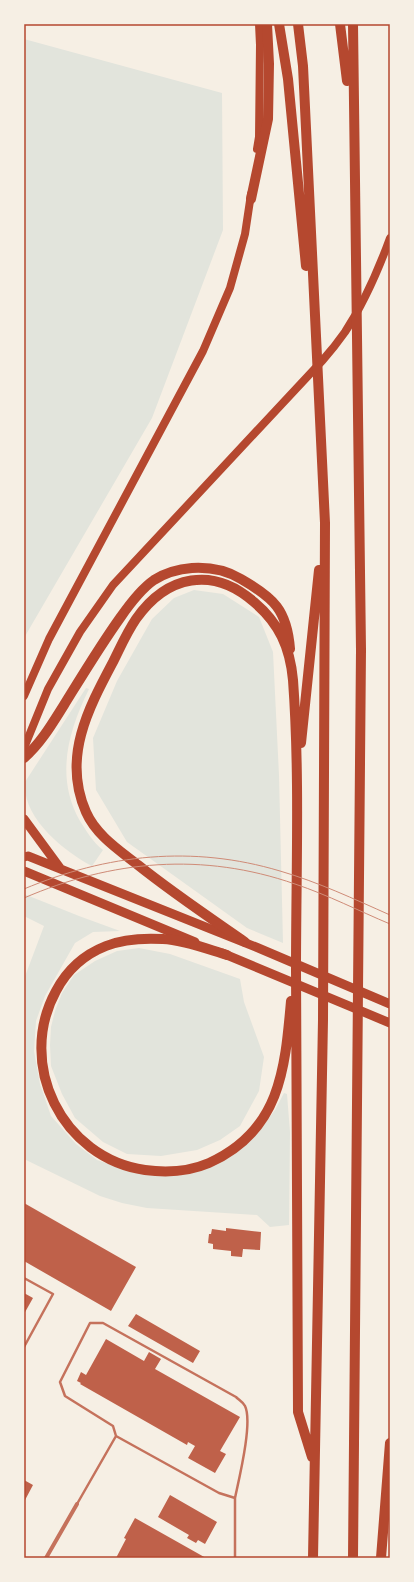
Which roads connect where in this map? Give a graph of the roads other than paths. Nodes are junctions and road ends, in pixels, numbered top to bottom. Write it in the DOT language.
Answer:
graph roads {
  1 [pos="259,24"];
  2 [pos="267,24"];
  3 [pos="279,24"];
  4 [pos="298,24"];
  5 [pos="340,24"];
  6 [pos="352,24"];
  7 [pos="353,125"];
  8 [pos="251,199"];
  9 [pos="390,238"];
  10 [pos="319,399"];
  11 [pos="325,522"];
  12 [pos="291,660"];
  13 [pos="24,696"];
  14 [pos="24,748"];
  15 [pos="24,758"];
  16 [pos="297,783"];
  17 [pos="24,819"];
  18 [pos="24,857"];
  19 [pos="61,869"];
  20 [pos="24,872"];
  21 [pos="296,927"];
  22 [pos="245,942"];
  23 [pos="227,955"];
  24 [pos="390,1004"];
  25 [pos="390,1023"];
  26 [pos="24,1278"];
  27 [pos="24,1347"];
  28 [pos="116,1436"];
  29 [pos="390,1443"];
  30 [pos="314,1465"];
  31 [pos="235,1498"];
  32 [pos="77,1504"];
  33 [pos="387,1530"];
  34 [pos="46,1558"];
  35 [pos="236,1558"];
  36 [pos="312,1558"];
  37 [pos="353,1558"];
  38 [pos="381,1558"];
  1 -- 8 [label="main road"];
  2 -- 8 [label="highway"];
  3 -- 10 [label="highway"];
  4 -- 10 [label="highway"];
  5 -- 7 [label="highway"];
  6 -- 7 [label="highway"];
  7 -- 37 [label="highway"];
  8 -- 13 [label="main road"];
  9 -- 14 [label="main road"];
  10 -- 11 [label="highway"];
  11 -- 16 [label="highway"];
  11 -- 30 [label="highway"];
  12 -- 15 [label="highway"];
  12 -- 16 [label="highway"];
  12 -- 22 [label="highway"];
  16 -- 21 [label="highway"];
  17 -- 19 [label="highway"];
  18 -- 19 [label="highway"];
  19 -- 22 [label="highway"];
  20 -- 23 [label="highway"];
  21 -- 23 [label="highway"];
  21 -- 30 [label="highway"];
  22 -- 24 [label="highway"];
  23 -- 25 [label="highway"];
  26 -- 27 [label="lane"];
  28 -- 31 [label="lane"];
  28 -- 31 [label="lane"];
  28 -- 32 [label="lane"];
  29 -- 33 [label="highway"];
  30 -- 36 [label="highway"];
  31 -- 35 [label="lane"];
  32 -- 34 [label="street"];
  33 -- 38 [label="highway"];
}
